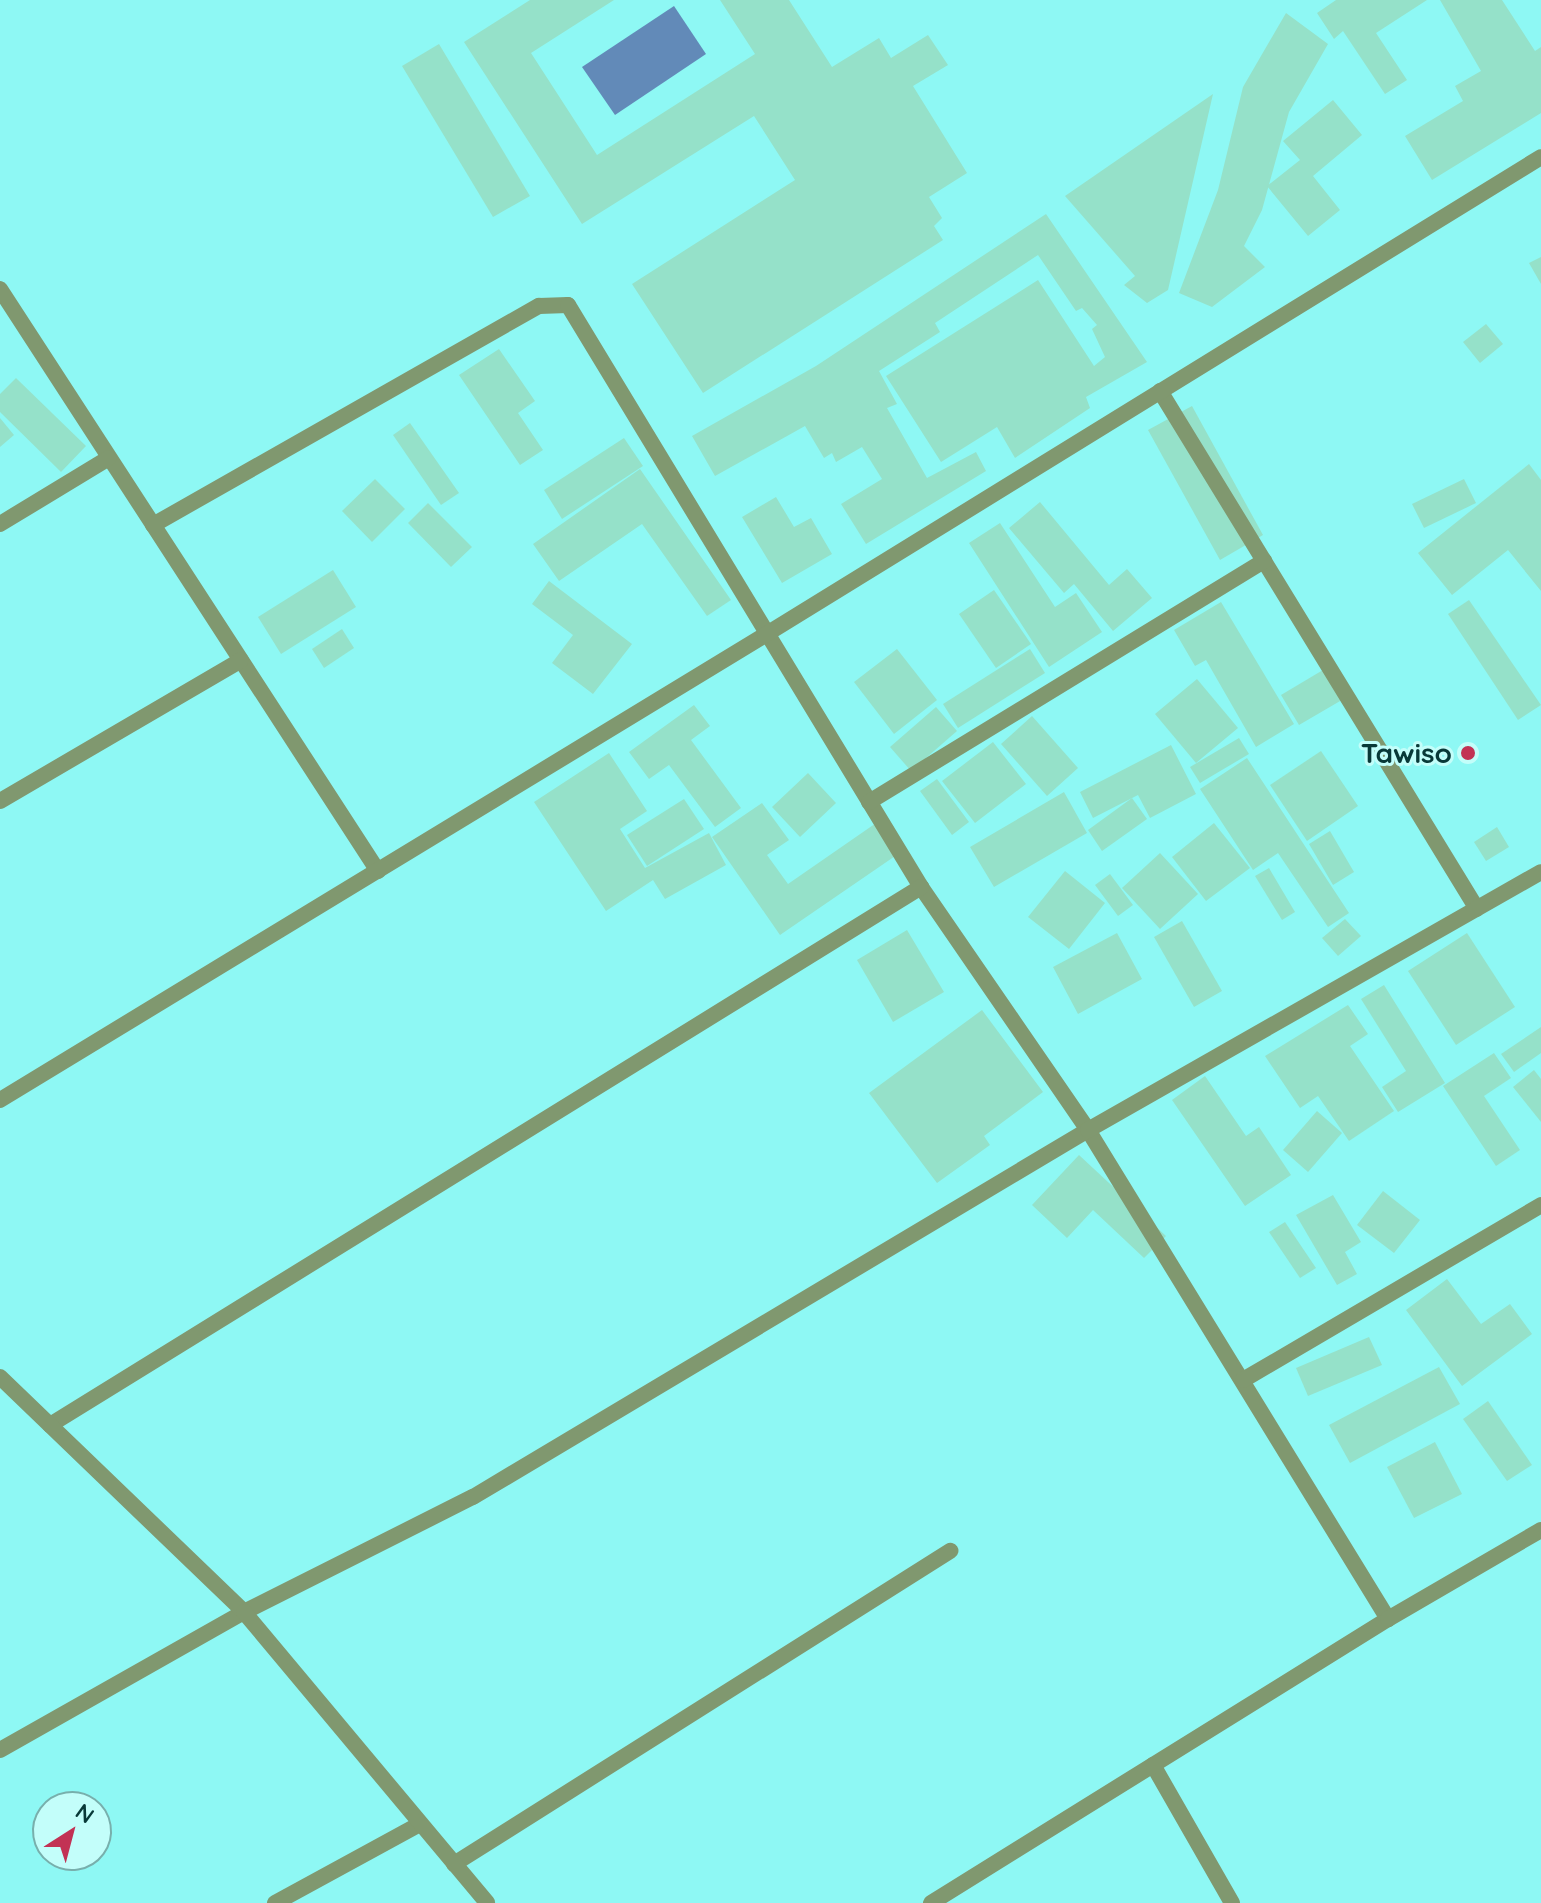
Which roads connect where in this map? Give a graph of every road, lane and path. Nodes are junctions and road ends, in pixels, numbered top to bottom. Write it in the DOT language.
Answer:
graph roads {
  1 [pos="1541,157"];
  2 [pos="0,289"];
  3 [pos="1160,391"];
  4 [pos="109,458"];
  5 [pos="0,524"];
  6 [pos="153,525"];
  7 [pos="1264,561"];
  8 [pos="765,635"];
  9 [pos="241,660"];
  10 [pos="0,801"];
  11 [pos="869,802"];
  12 [pos="378,871"];
  13 [pos="1541,872"];
  14 [pos="921,887"];
  15 [pos="1477,909"];
  16 [pos="0,1100"];
  17 [pos="1088,1130"];
  18 [pos="1541,1205"];
  19 [pos="0,1377"];
  20 [pos="1243,1380"];
  21 [pos="50,1425"];
  22 [pos="1541,1530"];
  23 [pos="950,1551"];
  24 [pos="244,1612"];
  25 [pos="1388,1619"];
  26 [pos="0,1750"];
  27 [pos="1153,1765"];
  28 [pos="420,1824"];
  29 [pos="454,1864"];
  30 [pos="275,1903"];
  31 [pos="487,1903"];
  32 [pos="931,1903"];
  33 [pos="1232,1903"];
  1 -- 3 [label="street"];
  2 -- 4 [label="street"];
  3 -- 7 [label="street"];
  3 -- 8 [label="street"];
  4 -- 5 [label="street"];
  4 -- 6 [label="street"];
  6 -- 8 [label="street"];
  6 -- 9 [label="street"];
  7 -- 11 [label="street"];
  7 -- 15 [label="street"];
  8 -- 11 [label="street"];
  8 -- 12 [label="street"];
  9 -- 10 [label="street"];
  9 -- 12 [label="street"];
  11 -- 14 [label="street"];
  12 -- 16 [label="street"];
  13 -- 15 [label="street"];
  14 -- 17 [label="street"];
  14 -- 21 [label="street"];
  15 -- 17 [label="street"];
  17 -- 20 [label="street"];
  17 -- 24 [label="street"];
  18 -- 20 [label="street"];
  19 -- 21 [label="street"];
  20 -- 25 [label="street"];
  21 -- 24 [label="street"];
  22 -- 25 [label="street"];
  23 -- 29 [label="street"];
  24 -- 26 [label="street"];
  24 -- 28 [label="street"];
  25 -- 27 [label="street"];
  27 -- 32 [label="street"];
  27 -- 33 [label="street"];
  28 -- 29 [label="street"];
  28 -- 30 [label="street"];
  29 -- 31 [label="street"];
}
